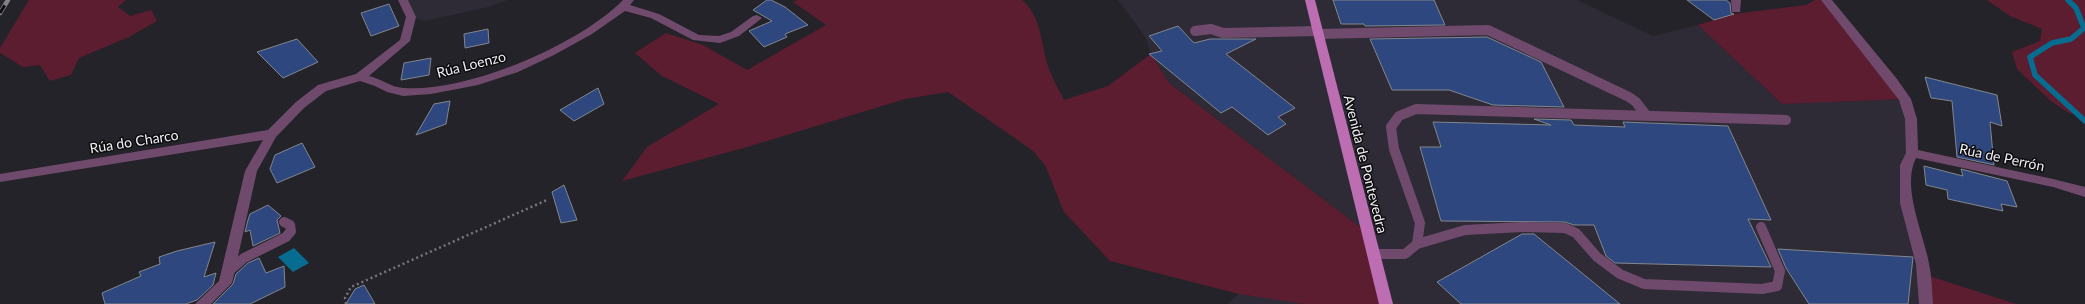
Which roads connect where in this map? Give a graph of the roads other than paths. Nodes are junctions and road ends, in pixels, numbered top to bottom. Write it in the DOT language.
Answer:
graph roads {
  1 [pos="403,0"];
  2 [pos="1310,0"];
  3 [pos="1826,0"];
  4 [pos="627,3"];
  5 [pos="757,18"];
  6 [pos="1195,31"];
  7 [pos="1318,32"];
  8 [pos="360,77"];
  9 [pos="1646,115"];
  10 [pos="1786,120"];
  11 [pos="272,134"];
  12 [pos="1912,153"];
  13 [pos="0,178"];
  14 [pos="2085,192"];
  15 [pos="284,222"];
  16 [pos="1761,227"];
  17 [pos="1417,244"];
  18 [pos="1373,254"];
  19 [pos="228,272"];
  20 [pos="202,304"];
  21 [pos="1386,304"];
  22 [pos="1926,304"];
  1 -- 8 [label="street"];
  2 -- 7 [label="main road, Avenida de Pontevedra"];
  3 -- 12 [label="street"];
  4 -- 5 [label="street, Rúa Loenzo"];
  4 -- 8 [label="street, Rúa Loenzo"];
  6 -- 7 [label="lane"];
  7 -- 9 [label="lane"];
  7 -- 18 [label="main road, Avenida de Pontevedra"];
  8 -- 11 [label="street"];
  9 -- 10 [label="lane"];
  9 -- 17 [label="lane"];
  11 -- 13 [label="street, Rúa do Charco"];
  11 -- 19 [label="street"];
  12 -- 14 [label="street, Rúa de Perrón"];
  12 -- 22 [label="street"];
  15 -- 19 [label="lane"];
  16 -- 17 [label="lane"];
  17 -- 18 [label="lane"];
  18 -- 21 [label="main road, Avenida de Pontevedra"];
  19 -- 20 [label="street"];
}
